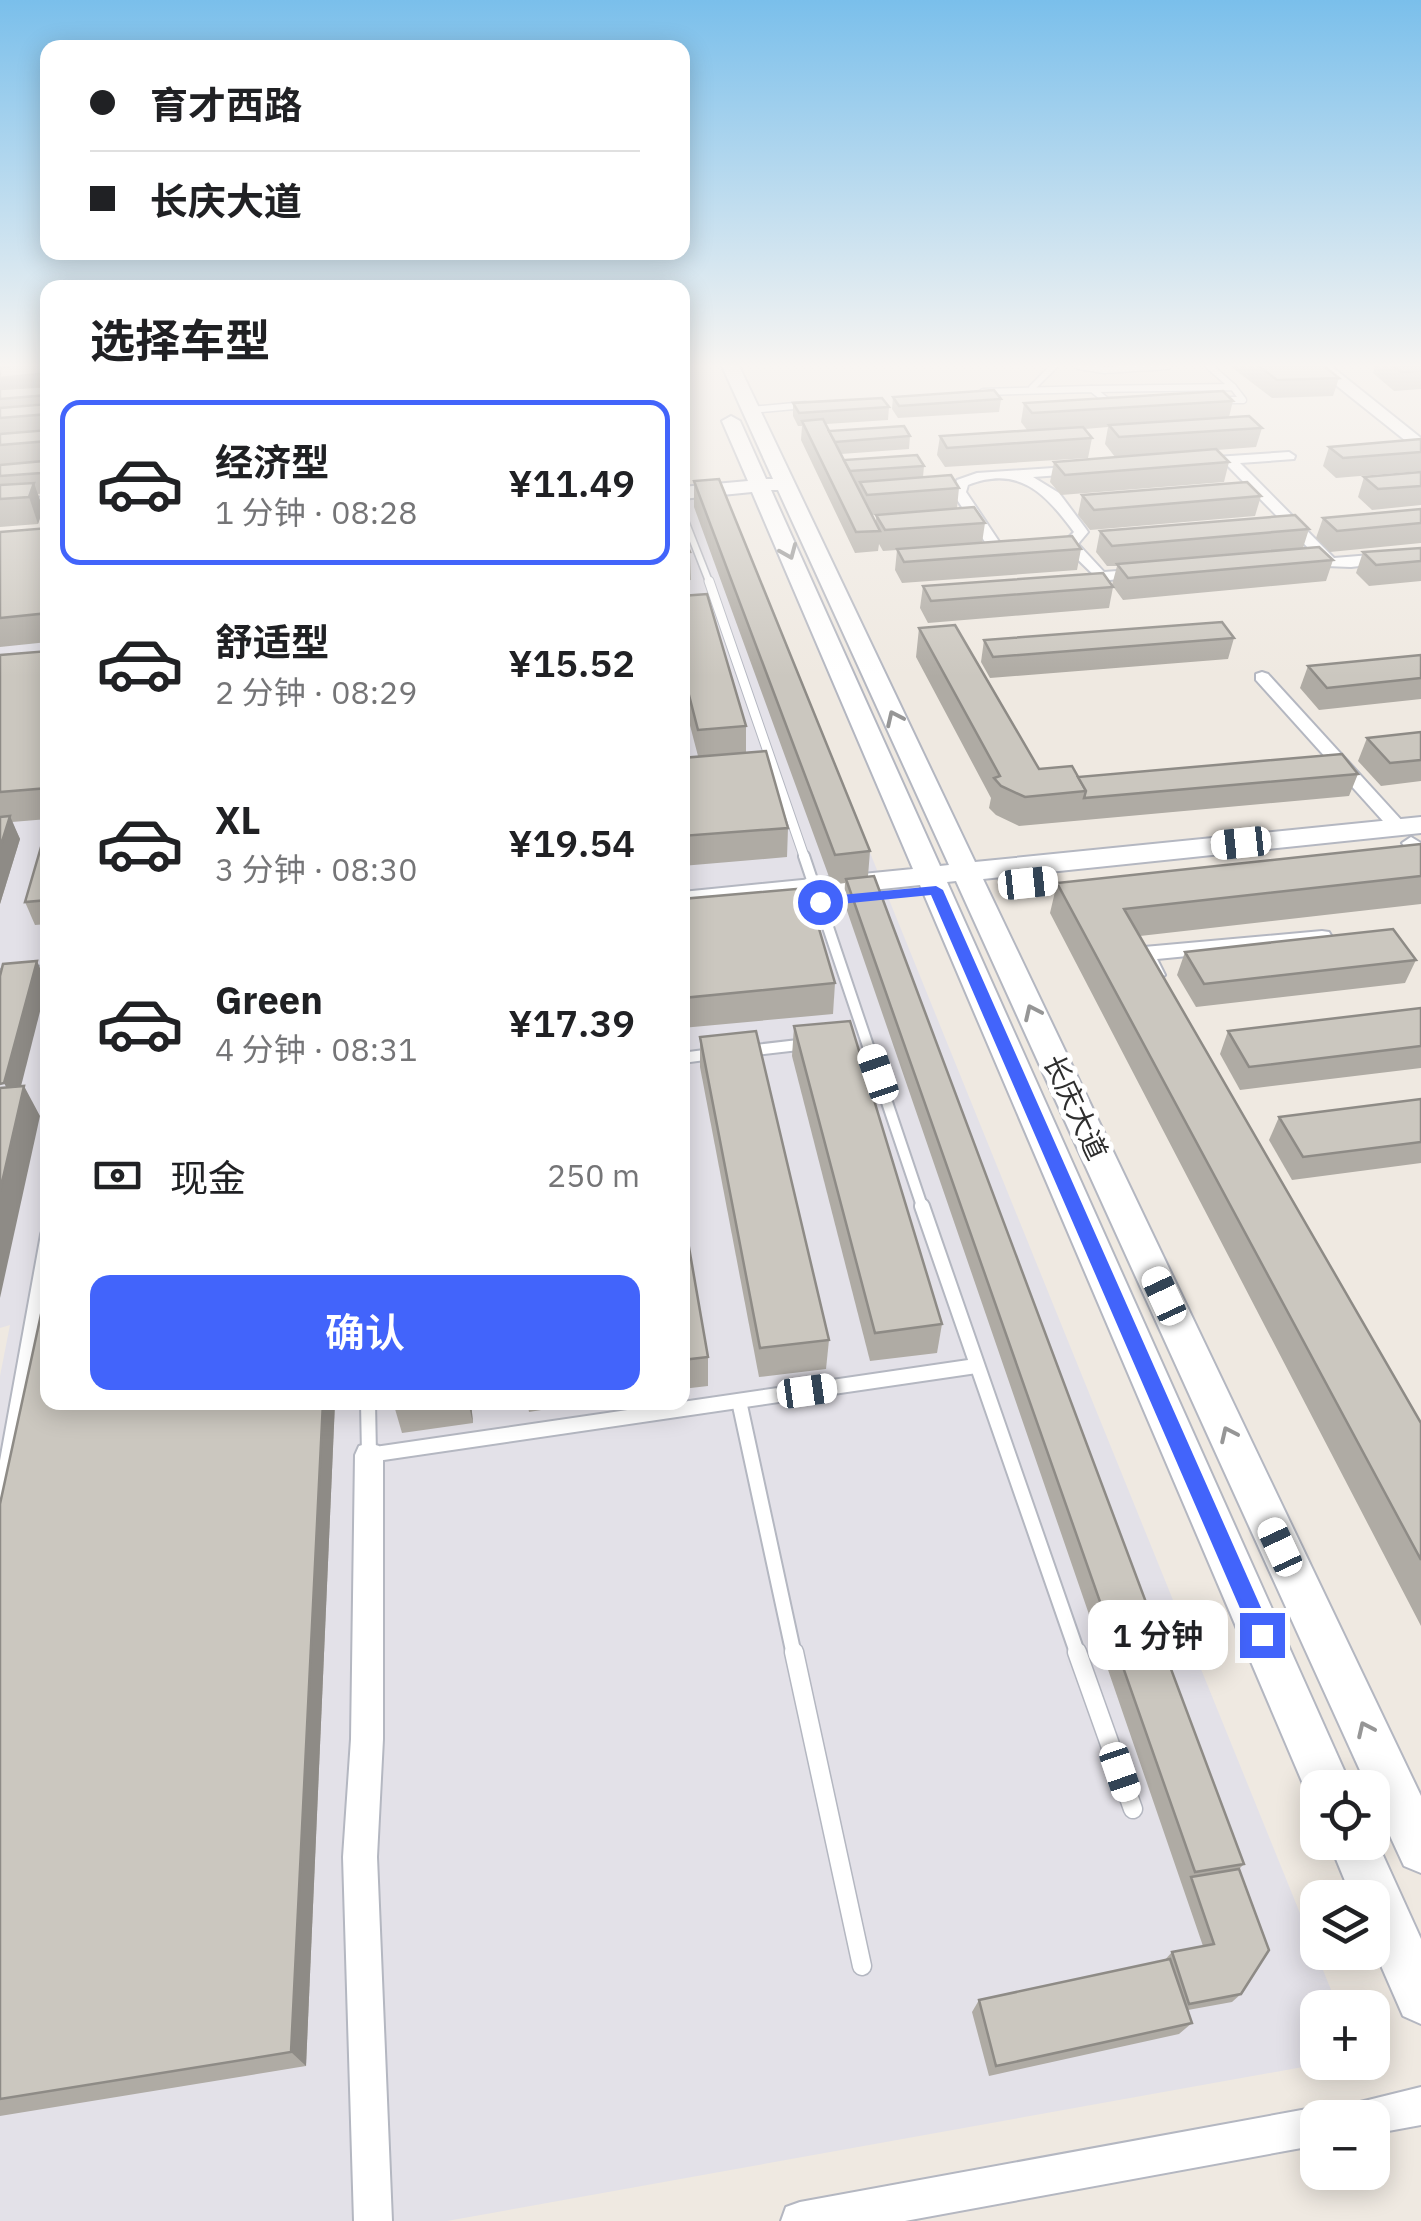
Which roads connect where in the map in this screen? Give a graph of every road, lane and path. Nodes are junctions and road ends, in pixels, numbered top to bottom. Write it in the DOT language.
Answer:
graph roads {
  1 [pos="764,470"];
  2 [pos="767,470"];
  3 [pos="1085,470"];
  4 [pos="1239,470"];
  5 [pos="1019,474"];
  6 [pos="771,482"];
  7 [pos="690,490"];
  8 [pos="40,502"];
  9 [pos="1080,502"];
  10 [pos="1061,504"];
  11 [pos="0,505"];
  12 [pos="690,533"];
  13 [pos="1070,544"];
  14 [pos="1421,556"];
  15 [pos="1328,560"];
  16 [pos="1290,563"];
  17 [pos="1156,572"];
  18 [pos="723,616"];
  19 [pos="710,618"];
  20 [pos="1262,677"];
  21 [pos="1414,838"];
  22 [pos="969,880"];
  23 [pos="933,883"];
  24 [pos="818,895"];
  25 [pos="690,902"];
  26 [pos="690,914"];
  27 [pos="1342,935"];
  28 [pos="40,963"];
  29 [pos="0,966"];
  30 [pos="40,977"];
  31 [pos="0,980"];
  32 [pos="1163,988"];
  33 [pos="866,1038"];
  34 [pos="848,1040"];
  35 [pos="829,1042"];
  36 [pos="738,1052"];
  37 [pos="719,1054"];
  38 [pos="690,1057"];
  39 [pos="40,1303"];
  40 [pos="976,1366"];
  41 [pos="739,1401"];
  42 [pos="690,1408"];
  43 [pos="368,1410"];
  44 [pos="677,1410"];
  45 [pos="369,1455"];
  46 [pos="0,1500"];
  47 [pos="1321,1770"];
  48 [pos="1133,1809"];
  49 [pos="1421,1848"];
  50 [pos="1361,1860"];
  51 [pos="862,1966"];
  52 [pos="1421,1998"];
  53 [pos="1421,2106"];
  54 [pos="1390,2112"];
  55 [pos="1300,2129"];
  56 [pos="373,2221"];
  57 [pos="800,2221"];
  1 -- 6 [label="main road, 长庆大道"];
  2 -- 6 [label="main road, 长庆大道"];
  3 -- 5 [label="street"];
  4 -- 15 [label="street"];
  5 -- 10 [label="street"];
  5 -- 13 [label="street"];
  6 -- 7 [label="main road"];
  22 -- 6 [label="main road, 长庆大道, one-way"];
  6 -- 23 [label="main road, 长庆大道, one-way"];
  8 -- 11 [label="street"];
  9 -- 10 [label="street"];
  10 -- 13 [label="street"];
  12 -- 18 [label="lane"];
  13 -- 17 [label="street"];
  14 -- 15 [label="street"];
  15 -- 16 [label="street"];
  18 -- 19 [label="lane"];
  18 -- 24 [label="lane"];
  20 -- 21 [label="street"];
  21 -- 22 [label="main road"];
  22 -- 23 [label="main road"];
  49 -- 22 [label="main road, 长庆大道, one-way"];
  23 -- 24 [label="main road"];
  23 -- 47 [label="main road, 长庆大道"];
  24 -- 25 [label="main road"];
  24 -- 26 [label="main road"];
  24 -- 33 [label="lane"];
  27 -- 32 [label="street"];
  28 -- 29 [label="main road"];
  30 -- 31 [label="main road"];
  33 -- 34 [label="lane"];
  33 -- 40 [label="lane"];
  35 -- 36 [label="lane"];
  37 -- 38 [label="lane"];
  39 -- 46 [label="lane"];
  40 -- 41 [label="lane"];
  40 -- 48 [label="lane"];
  41 -- 42 [label="lane"];
  41 -- 51 [label="lane"];
  43 -- 45 [label="lane"];
  44 -- 45 [label="lane"];
  45 -- 56 [label="street"];
  50 -- 52 [label="main road"];
  53 -- 54 [label="street"];
  55 -- 57 [label="street"];
}
